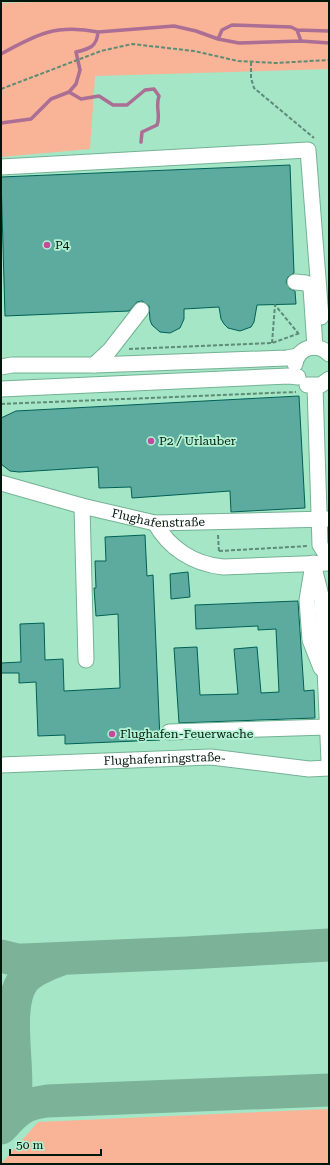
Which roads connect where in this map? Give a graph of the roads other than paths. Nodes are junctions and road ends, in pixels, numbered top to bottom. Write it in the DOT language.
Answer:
graph roads {
  1 [pos="1,167"];
  2 [pos="295,282"];
  3 [pos="141,310"];
  4 [pos="319,320"];
  5 [pos="315,347"];
  6 [pos="329,354"];
  7 [pos="298,356"];
  8 [pos="94,365"];
  9 [pos="1,367"];
  10 [pos="329,379"];
  11 [pos="299,385"];
  12 [pos="315,386"];
  13 [pos="1,390"];
  14 [pos="1,482"];
  15 [pos="324,503"];
  16 [pos="82,506"];
  17 [pos="324,519"];
  18 [pos="155,523"];
  19 [pos="320,545"];
  20 [pos="329,559"];
  21 [pos="329,562"];
  22 [pos="313,563"];
  23 [pos="329,586"];
  24 [pos="86,660"];
  25 [pos="327,673"];
  26 [pos="327,727"];
  27 [pos="169,732"];
  28 [pos="329,761"];
  29 [pos="1,764"];
  30 [pos="329,768"];
  1 -- 4 [label="street"];
  2 -- 4 [label="street"];
  3 -- 8 [label="street"];
  4 -- 5 [label="street"];
  5 -- 6 [label="street"];
  5 -- 7 [label="street"];
  7 -- 8 [label="street"];
  7 -- 11 [label="street"];
  8 -- 9 [label="street"];
  10 -- 12 [label="street"];
  11 -- 12 [label="street"];
  11 -- 13 [label="street"];
  12 -- 15 [label="street"];
  14 -- 16 [label="street, Flughafenstraße"];
  15 -- 17 [label="street"];
  16 -- 18 [label="street, Flughafenstraße"];
  16 -- 24 [label="street"];
  17 -- 18 [label="street, Flughafenstraße"];
  17 -- 19 [label="street"];
  18 -- 22 [label="street"];
  19 -- 20 [label="street"];
  19 -- 22 [label="street"];
  21 -- 22 [label="street"];
  22 -- 23 [label="street"];
  22 -- 25 [label="street"];
  25 -- 26 [label="street"];
  26 -- 27 [label="street"];
  26 -- 28 [label="street"];
  29 -- 30 [label="street, Flughafenringstraße-"];
}
